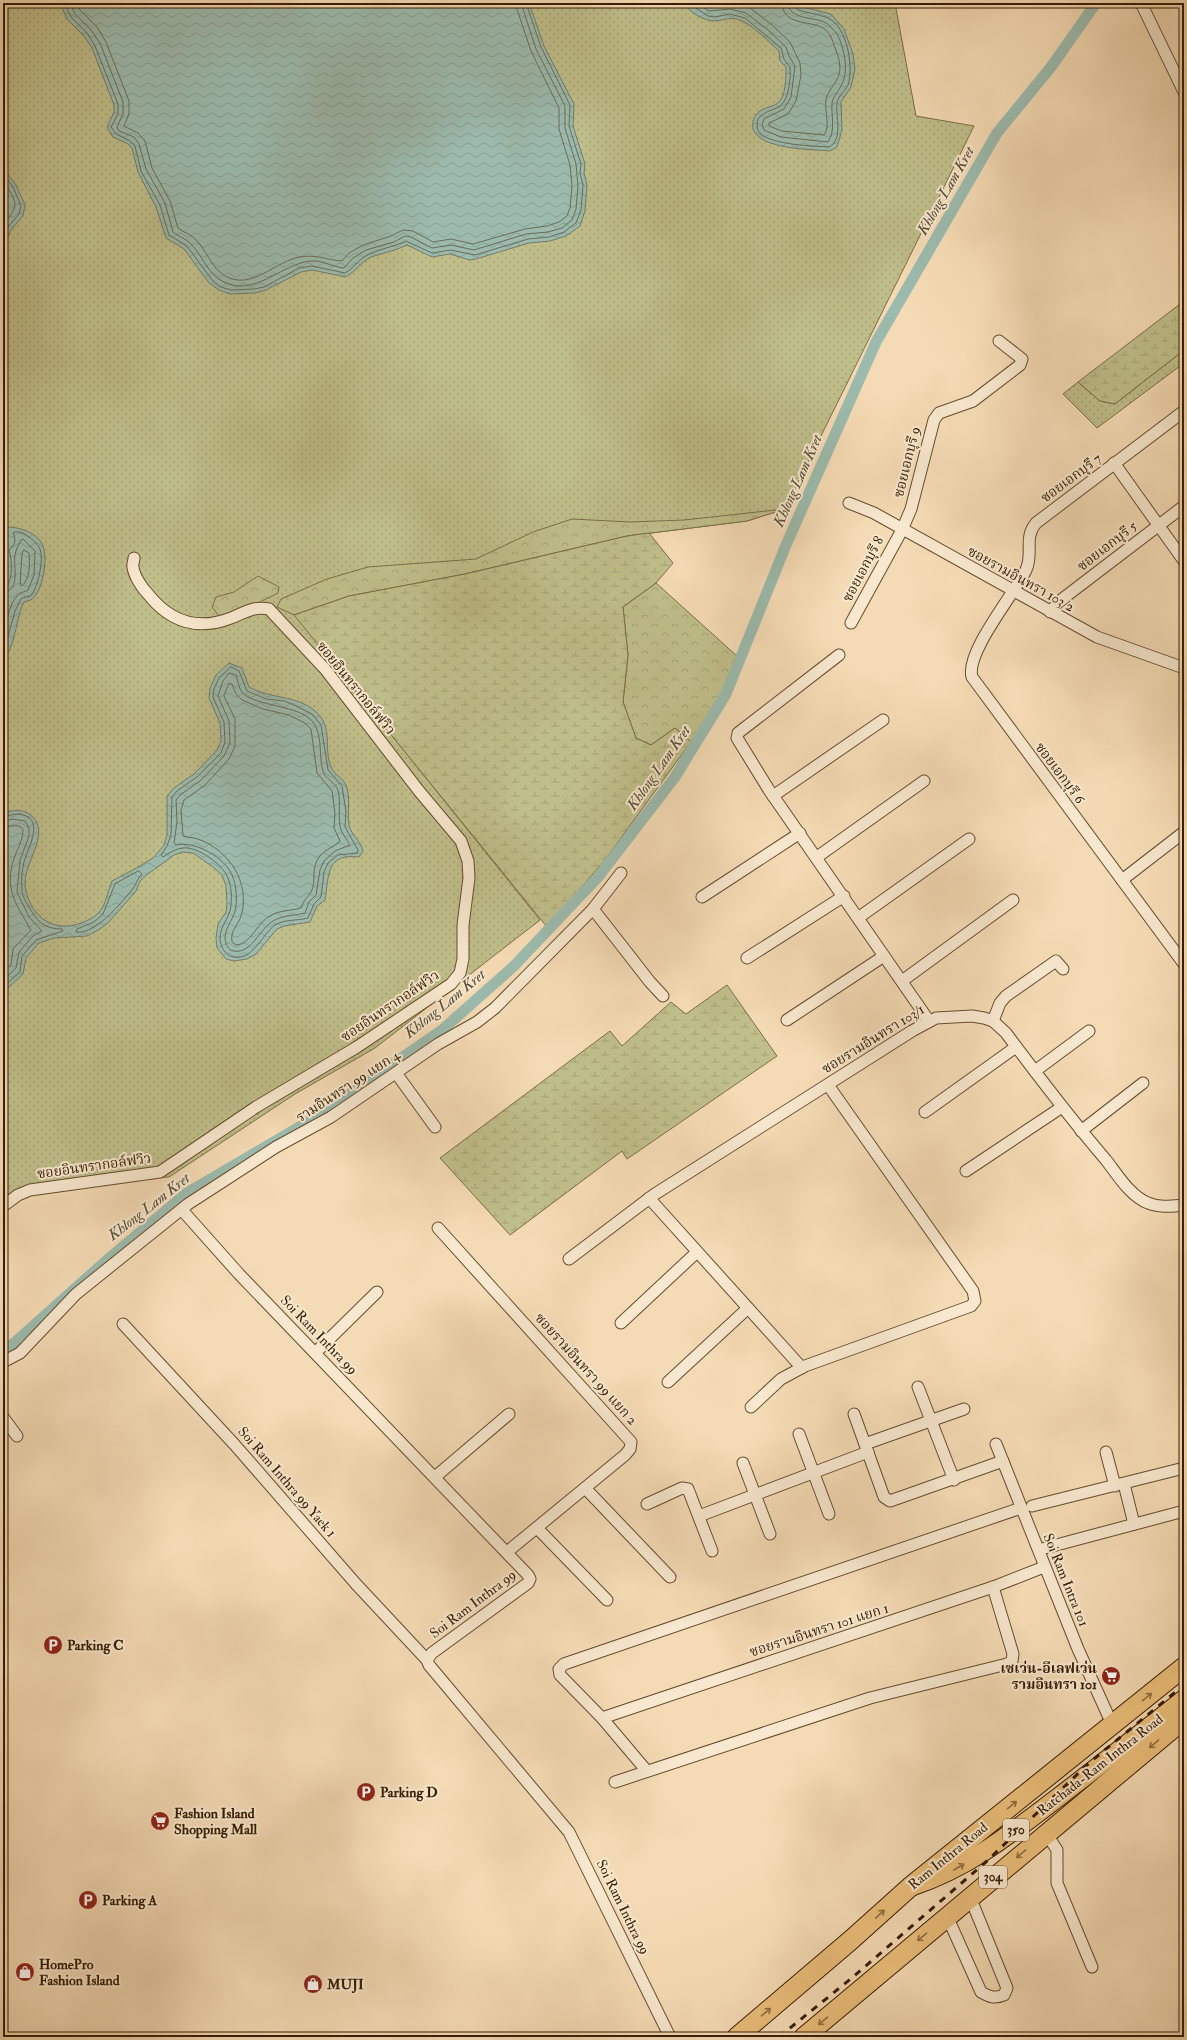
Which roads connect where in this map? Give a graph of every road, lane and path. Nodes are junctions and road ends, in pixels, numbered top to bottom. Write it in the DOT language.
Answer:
graph roads {
  1 [pos="1141,3"];
  2 [pos="1184,92"];
  3 [pos="999,341"];
  4 [pos="1184,411"];
  5 [pos="1114,463"];
  6 [pos="849,503"];
  7 [pos="1184,506"];
  8 [pos="1158,525"];
  9 [pos="902,530"];
  10 [pos="134,558"];
  11 [pos="1184,561"];
  12 [pos="1012,591"];
  13 [pos="1050,612"];
  14 [pos="851,624"];
  15 [pos="839,655"];
  16 [pos="1183,666"];
  17 [pos="883,720"];
  18 [pos="924,781"];
  19 [pos="773,796"];
  20 [pos="1184,832"];
  21 [pos="800,833"];
  22 [pos="969,839"];
  23 [pos="817,857"];
  24 [pos="621,873"];
  25 [pos="1122,880"];
  26 [pos="844,896"];
  27 [pos="702,898"];
  28 [pos="1013,900"];
  29 [pos="593,909"];
  30 [pos="858,918"];
  31 [pos="884,956"];
  32 [pos="747,958"];
  33 [pos="1184,964"];
  34 [pos="1063,969"];
  35 [pos="902,981"];
  36 [pos="663,996"];
  37 [pos="787,1020"];
  38 [pos="929,1021"];
  39 [pos="993,1021"];
  40 [pos="1089,1031"];
  41 [pos="1016,1047"];
  42 [pos="1034,1071"];
  43 [pos="396,1073"];
  44 [pos="1143,1083"];
  45 [pos="828,1085"];
  46 [pos="1062,1107"];
  47 [pos="925,1112"];
  48 [pos="435,1127"];
  49 [pos="1081,1131"];
  50 [pos="966,1171"];
  51 [pos="649,1198"];
  52 [pos="1184,1205"];
  53 [pos="3,1206"];
  54 [pos="182,1210"];
  55 [pos="438,1228"];
  56 [pos="697,1252"];
  57 [pos="569,1259"];
  58 [pos="377,1292"];
  59 [pos="748,1308"];
  60 [pos="621,1322"];
  61 [pos="123,1324"];
  62 [pos="315,1353"];
  63 [pos="3,1362"];
  64 [pos="802,1368"];
  65 [pos="668,1382"];
  66 [pos="918,1387"];
  67 [pos="751,1407"];
  68 [pos="964,1410"];
  69 [pos="509,1414"];
  70 [pos="854,1414"];
  71 [pos="3,1417"];
  72 [pos="931,1421"];
  73 [pos="799,1434"];
  74 [pos="18,1436"];
  75 [pos="996,1444"];
  76 [pos="866,1448"];
  77 [pos="1106,1452"];
  78 [pos="1002,1461"];
  79 [pos="742,1463"];
  80 [pos="1184,1468"];
  81 [pos="812,1473"];
  82 [pos="435,1477"];
  83 [pos="954,1480"];
  84 [pos="1119,1485"];
  85 [pos="585,1488"];
  86 [pos="756,1495"];
  87 [pos="647,1504"];
  88 [pos="1026,1507"];
  89 [pos="1184,1511"];
  90 [pos="829,1514"];
  91 [pos="699,1516"];
  92 [pos="1134,1524"];
  93 [pos="537,1528"];
  94 [pos="770,1534"];
  95 [pos="1045,1548"];
  96 [pos="712,1551"];
  97 [pos="507,1552"];
  98 [pos="1044,1567"];
  99 [pos="670,1577"];
  100 [pos="993,1587"];
  101 [pos="606,1600"];
  102 [pos="428,1660"];
  103 [pos="1184,1667"];
  104 [pos="1184,1699"];
  105 [pos="602,1718"];
  106 [pos="1184,1719"];
  107 [pos="1112,1724"];
  108 [pos="646,1770"];
  109 [pos="615,1782"];
  110 [pos="1046,1833"];
  111 [pos="910,1887"];
  112 [pos="970,1897"];
  113 [pos="947,1916"];
  114 [pos="1092,1967"];
  115 [pos="670,2037"];
  116 [pos="737,2037"];
  117 [pos="804,2037"];
  1 -- 2 [label="street"];
  3 -- 9 [label="street, ซอยเอกบุรี 9"];
  4 -- 5 [label="street, ซอยเอกบุรี 7"];
  5 -- 8 [label="street"];
  5 -- 12 [label="street, ซอยเอกบุรี 7"];
  6 -- 9 [label="street, ซอยรามอินทรา 103/2"];
  7 -- 8 [label="street, ซอยเอกบุรี 5"];
  8 -- 11 [label="street"];
  8 -- 13 [label="street, ซอยเอกบุรี 5"];
  9 -- 12 [label="street, ซอยรามอินทรา 103/2"];
  9 -- 14 [label="street, ซอยเอกบุรี 8"];
  10 -- 53 [label="street, ซอยอินทรากอล์ฟวิว"];
  12 -- 13 [label="street, ซอยรามอินทรา 103/2"];
  12 -- 25 [label="street, ซอยเอกบุรี 6"];
  13 -- 16 [label="street, ซอยรามอินทรา 103/2"];
  15 -- 19 [label="street"];
  17 -- 19 [label="street"];
  18 -- 23 [label="street"];
  19 -- 21 [label="street"];
  20 -- 25 [label="street"];
  21 -- 23 [label="street"];
  21 -- 27 [label="street"];
  22 -- 30 [label="street"];
  23 -- 26 [label="street"];
  24 -- 29 [label="street, รามอินทรา 99 แยก 4"];
  25 -- 33 [label="street, ซอยเอกบุรี 6"];
  26 -- 30 [label="street"];
  26 -- 32 [label="street"];
  28 -- 35 [label="street"];
  29 -- 36 [label="street"];
  29 -- 43 [label="street, รามอินทรา 99 แยก 4"];
  30 -- 31 [label="street"];
  31 -- 35 [label="street"];
  31 -- 37 [label="street"];
  34 -- 39 [label="street"];
  35 -- 38 [label="street"];
  38 -- 39 [label="street, ซอยรามอินทรา 103/1"];
  38 -- 45 [label="street, ซอยรามอินทรา 103/1"];
  39 -- 41 [label="street"];
  40 -- 42 [label="street"];
  41 -- 42 [label="street"];
  41 -- 47 [label="street"];
  42 -- 46 [label="street"];
  43 -- 48 [label="street"];
  43 -- 54 [label="street, รามอินทรา 99 แยก 4"];
  44 -- 49 [label="street"];
  45 -- 51 [label="street, ซอยรามอินทรา 103/1"];
  45 -- 64 [label="street"];
  46 -- 49 [label="street"];
  46 -- 50 [label="street"];
  49 -- 52 [label="street"];
  51 -- 56 [label="street"];
  51 -- 57 [label="street, ซอยรามอินทรา 103/1"];
  54 -- 62 [label="street, Soi Ram Inthra 99"];
  54 -- 63 [label="street, รามอินทรา 99 แยก 4"];
  55 -- 85 [label="street, ซอยรามอินทรา 99 แยก 2"];
  56 -- 59 [label="street"];
  56 -- 60 [label="street"];
  58 -- 62 [label="street"];
  59 -- 64 [label="street"];
  59 -- 65 [label="street"];
  61 -- 102 [label="street, Soi Ram Inthra 99 Yaek 1"];
  62 -- 82 [label="street, Soi Ram Inthra 99"];
  64 -- 67 [label="street"];
  66 -- 72 [label="street"];
  68 -- 72 [label="street"];
  69 -- 82 [label="street"];
  70 -- 76 [label="street"];
  71 -- 74 [label="street"];
  72 -- 76 [label="street"];
  72 -- 83 [label="street"];
  73 -- 81 [label="street"];
  75 -- 78 [label="street, Soi Ram Intra 101"];
  76 -- 81 [label="street"];
  76 -- 83 [label="street"];
  77 -- 84 [label="street"];
  78 -- 83 [label="street"];
  78 -- 88 [label="street, Soi Ram Intra 101"];
  79 -- 86 [label="street"];
  80 -- 84 [label="street"];
  81 -- 86 [label="street"];
  81 -- 90 [label="street"];
  82 -- 97 [label="street, Soi Ram Inthra 99"];
  84 -- 88 [label="street"];
  84 -- 92 [label="street"];
  85 -- 93 [label="street, ซอยรามอินทรา 99 แยก 2"];
  85 -- 99 [label="street"];
  86 -- 91 [label="street"];
  86 -- 94 [label="street"];
  87 -- 91 [label="street"];
  88 -- 98 [label="street, Soi Ram Intra 101"];
  88 -- 105 [label="street"];
  89 -- 92 [label="street"];
  91 -- 96 [label="street"];
  92 -- 95 [label="street"];
  93 -- 97 [label="street, ซอยรามอินทรา 99 แยก 2"];
  93 -- 101 [label="street"];
  97 -- 102 [label="street, Soi Ram Inthra 99"];
  98 -- 100 [label="street, ซอยรามอินทรา 101 แยก 1"];
  98 -- 107 [label="street, Soi Ram Intra 101"];
  100 -- 105 [label="street, ซอยรามอินทรา 101 แยก 1"];
  100 -- 108 [label="street"];
  102 -- 115 [label="street, Soi Ram Inthra 99"];
  107 -- 103 [label="highway, Ram Inthra Road, one-way"];
  111 -- 104 [label="main road, Ratchada-Ram Inthra Road / 350, one-way"];
  105 -- 108 [label="street"];
  106 -- 110 [label="highway, 304, one-way"];
  111 -- 107 [label="highway, Ram Inthra Road, one-way"];
  108 -- 109 [label="street"];
  110 -- 112 [label="highway, 304, one-way"];
  110 -- 114 [label="street"];
  116 -- 111 [label="highway, Ram Inthra Road, one-way"];
  112 -- 113 [label="highway, 304"];
  112 -- 113 [label="street"];
  113 -- 117 [label="highway, 304, one-way"];
}
